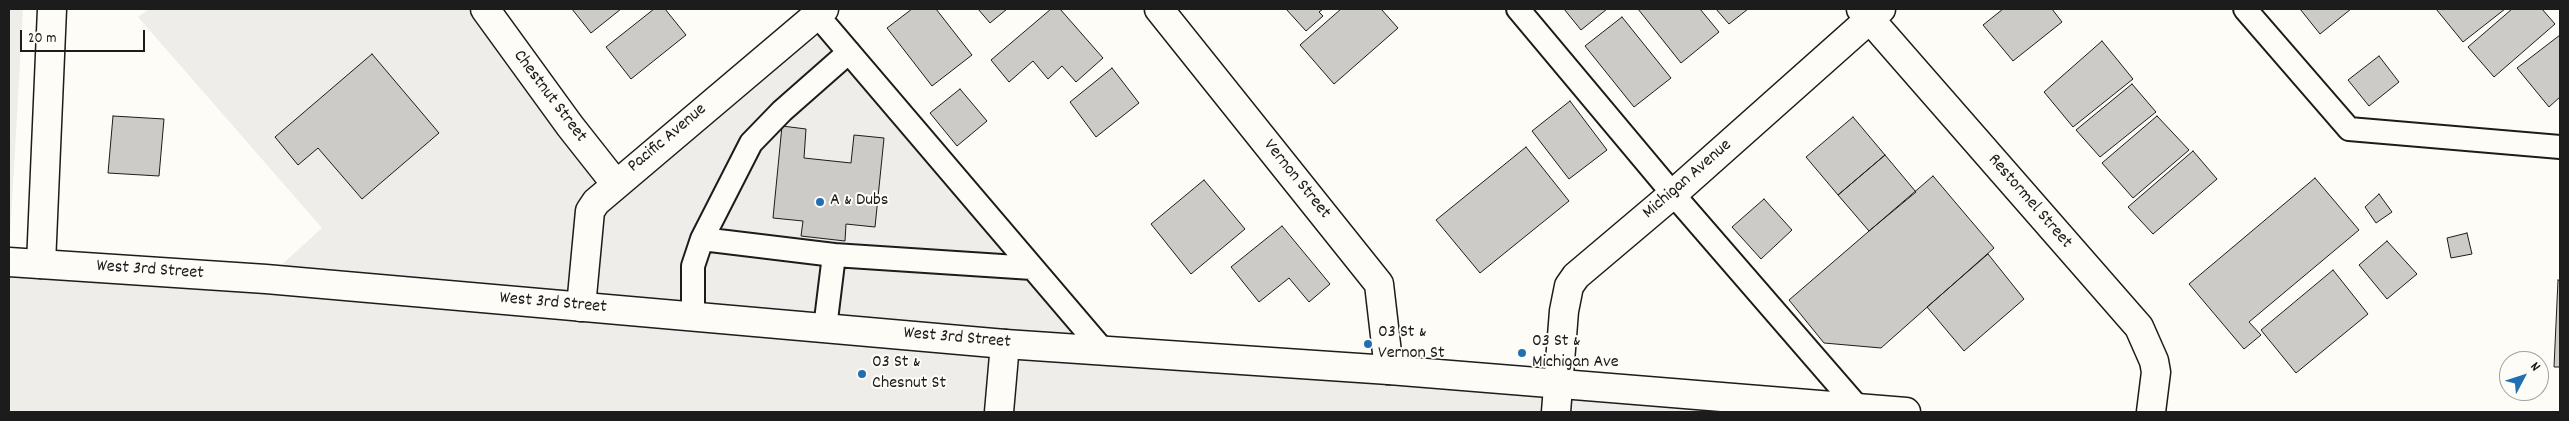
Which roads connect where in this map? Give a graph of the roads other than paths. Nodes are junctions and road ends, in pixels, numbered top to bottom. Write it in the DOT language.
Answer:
graph roads {
  1 [pos="52,9"];
  2 [pos="485,9"];
  3 [pos="1159,9"];
  4 [pos="1518,9"];
  5 [pos="2245,9"];
  6 [pos="818,11"];
  7 [pos="1870,12"];
  8 [pos="849,52"];
  9 [pos="2560,147"];
  10 [pos="615,183"];
  11 [pos="1673,194"];
  12 [pos="702,239"];
  13 [pos="834,255"];
  14 [pos="9,262"];
  15 [pos="41,264"];
  16 [pos="1032,268"];
  17 [pos="581,307"];
  18 [pos="693,317"];
  19 [pos="825,328"];
  20 [pos="1005,344"];
  21 [pos="1102,349"];
  22 [pos="1390,370"];
  23 [pos="1558,383"];
  24 [pos="1861,411"];
  25 [pos="999,412"];
  26 [pos="1556,412"];
  27 [pos="1906,412"];
  28 [pos="2152,412"];
  1 -- 15 [label="street"];
  2 -- 10 [label="street, Chestnut Street"];
  3 -- 22 [label="street, Vernon Street"];
  4 -- 11 [label="lane"];
  5 -- 9 [label="lane"];
  6 -- 8 [label="lane"];
  6 -- 10 [label="street, Pacific Avenue"];
  7 -- 11 [label="street, Michigan Avenue"];
  7 -- 28 [label="street, Restormel Street"];
  8 -- 12 [label="lane"];
  8 -- 16 [label="lane"];
  10 -- 17 [label="street, Pacific Avenue"];
  11 -- 23 [label="street, Michigan Avenue"];
  11 -- 24 [label="lane"];
  12 -- 13 [label="lane"];
  12 -- 18 [label="lane"];
  13 -- 16 [label="lane"];
  13 -- 19 [label="lane"];
  14 -- 15 [label="street, West 3rd Street"];
  15 -- 17 [label="street, West 3rd Street"];
  16 -- 21 [label="lane"];
  17 -- 18 [label="street, West 3rd Street"];
  18 -- 19 [label="street, West 3rd Street"];
  19 -- 20 [label="street, West 3rd Street"];
  20 -- 21 [label="street, West 3rd Street"];
  20 -- 25 [label="street"];
  21 -- 22 [label="street, West 3rd Street"];
  22 -- 23 [label="street, West 3rd Street"];
  23 -- 24 [label="street, West 3rd Street"];
  23 -- 26 [label="street"];
  24 -- 27 [label="street, West 3rd Street"];
}
